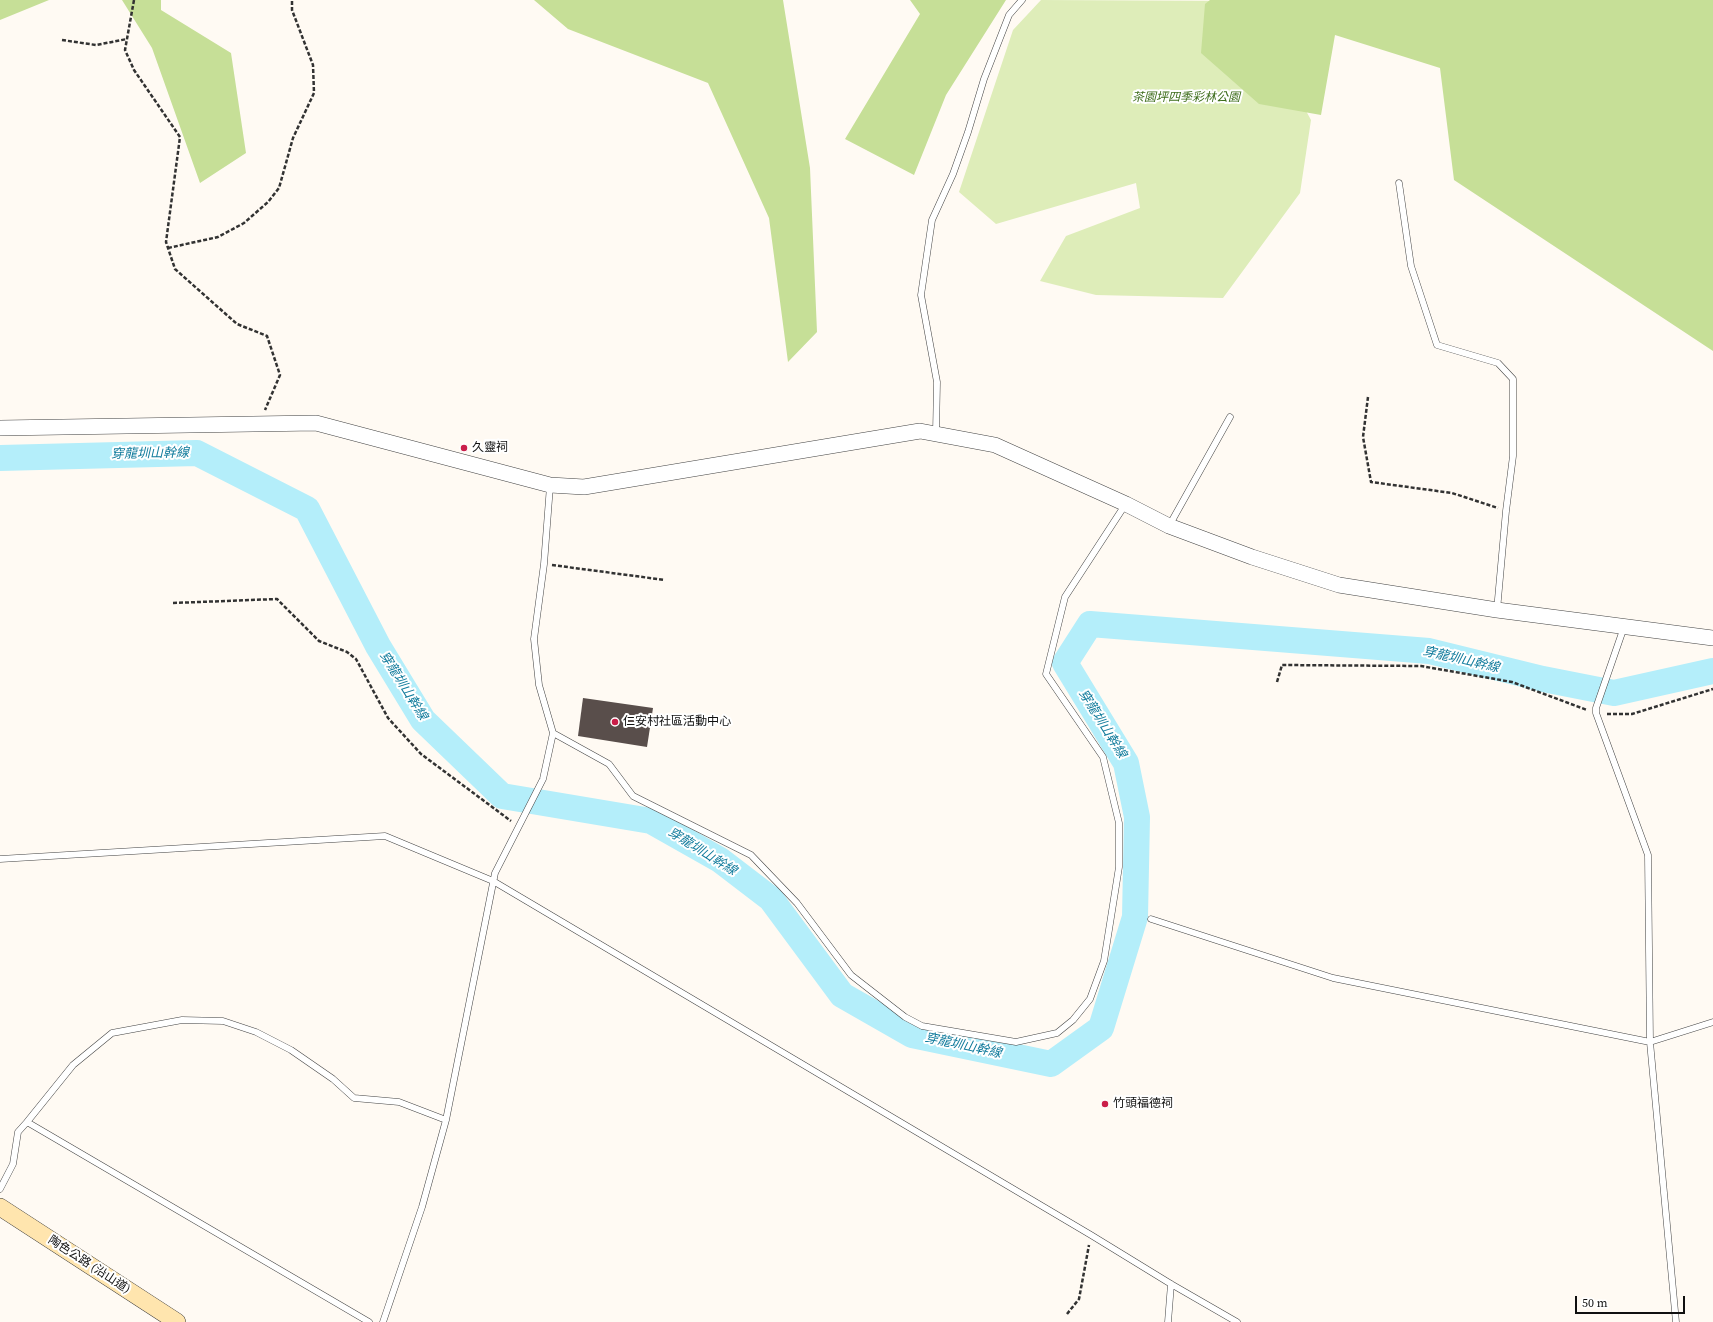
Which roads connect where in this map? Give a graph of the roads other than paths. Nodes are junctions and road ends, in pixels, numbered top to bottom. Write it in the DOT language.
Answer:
graph roads {
  1 [pos="1022,0"];
  2 [pos="1399,183"];
  3 [pos="1230,417"];
  4 [pos="0,428"];
  5 [pos="936,436"];
  6 [pos="550,485"];
  7 [pos="1126,504"];
  8 [pos="1169,526"];
  9 [pos="1497,610"];
  10 [pos="1624,627"];
  11 [pos="1713,638"];
  12 [pos="553,733"];
  13 [pos="0,859"];
  14 [pos="493,881"];
  15 [pos="1151,919"];
  16 [pos="1713,1022"];
  17 [pos="1650,1042"];
  18 [pos="446,1120"];
  19 [pos="27,1122"];
  20 [pos="0,1189"];
  21 [pos="0,1207"];
  22 [pos="1171,1284"];
  23 [pos="177,1322"];
  24 [pos="369,1322"];
  25 [pos="383,1322"];
  26 [pos="1168,1322"];
  27 [pos="1236,1322"];
  28 [pos="1676,1322"];
  1 -- 5 [label="lane"];
  2 -- 9 [label="lane"];
  3 -- 8 [label="lane"];
  4 -- 6 [label="street"];
  5 -- 6 [label="street"];
  5 -- 7 [label="street"];
  6 -- 12 [label="lane"];
  7 -- 8 [label="street"];
  7 -- 12 [label="lane"];
  8 -- 9 [label="street"];
  9 -- 10 [label="street"];
  10 -- 11 [label="street"];
  10 -- 17 [label="lane"];
  12 -- 14 [label="lane"];
  13 -- 14 [label="lane"];
  14 -- 18 [label="lane"];
  14 -- 22 [label="lane"];
  15 -- 17 [label="lane"];
  16 -- 17 [label="lane"];
  17 -- 28 [label="lane"];
  18 -- 19 [label="lane"];
  18 -- 25 [label="lane"];
  19 -- 20 [label="lane"];
  19 -- 24 [label="lane"];
  21 -- 23 [label="main road, 陶色公路 (沿山道)"];
  22 -- 26 [label="lane"];
  22 -- 27 [label="lane"];
}
